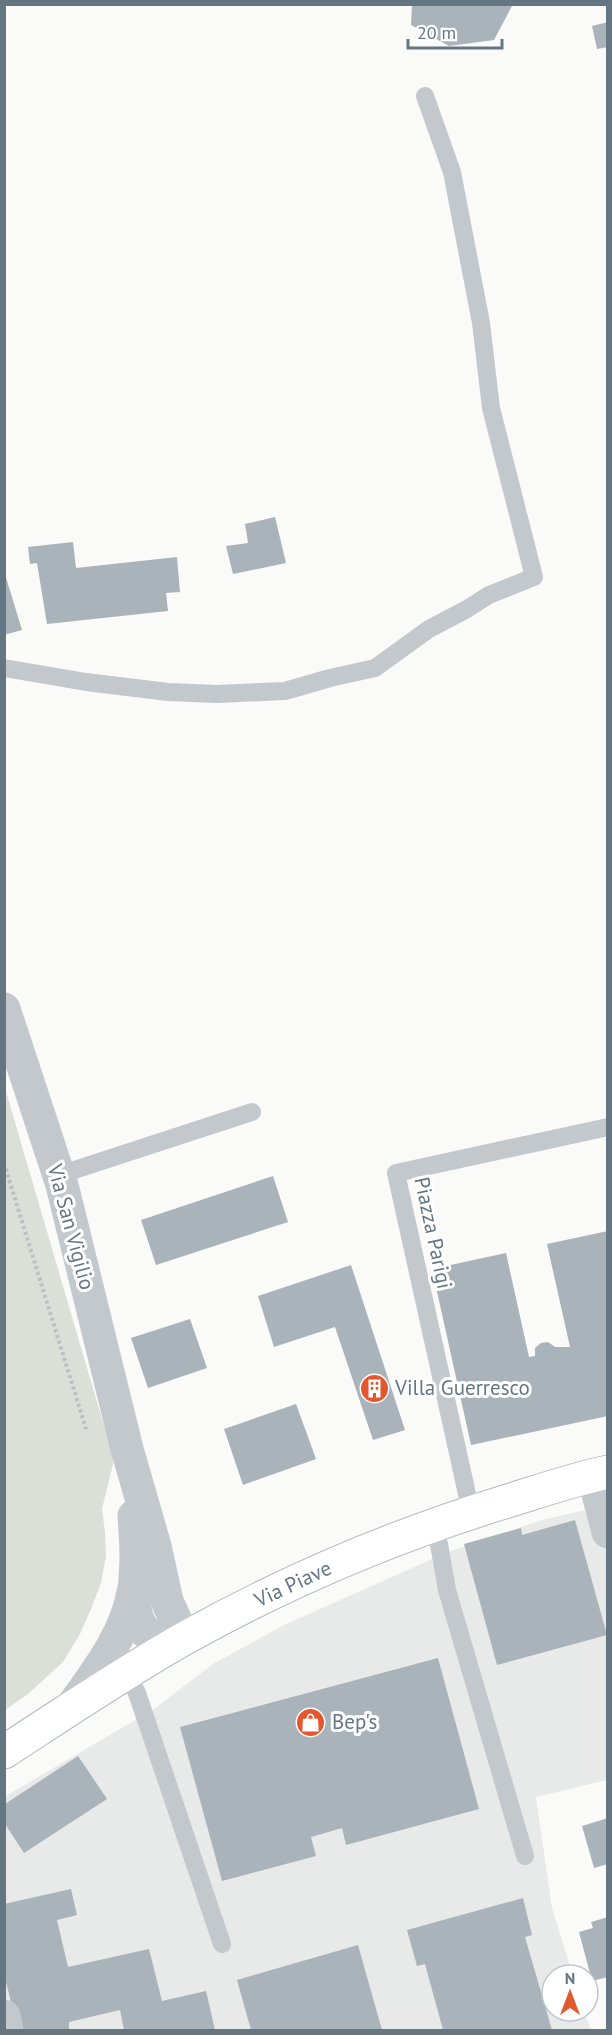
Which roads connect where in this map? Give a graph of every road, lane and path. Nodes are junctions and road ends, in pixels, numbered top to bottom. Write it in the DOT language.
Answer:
graph roads {
  1 [pos="425,96"];
  2 [pos="4,668"];
  3 [pos="4,1009"];
  4 [pos="252,1112"];
  5 [pos="608,1127"];
  6 [pos="4,1163"];
  7 [pos="58,1175"];
  8 [pos="87,1433"];
  9 [pos="127,1449"];
  10 [pos="600,1474"];
  11 [pos="471,1512"];
  12 [pos="433,1524"];
  13 [pos="607,1527"];
  14 [pos="134,1590"];
  15 [pos="178,1642"];
  16 [pos="127,1673"];
  17 [pos="70,1709"];
  18 [pos="4,1752"];
  19 [pos="525,1856"];
  20 [pos="222,1944"];
  21 [pos="4,2016"];
  22 [pos="8,2031"];
  1 -- 2 [label="lane"];
  3 -- 7 [label="street, Via San Vigilio"];
  4 -- 7 [label="lane"];
  5 -- 11 [label="lane, Piazza Parigi"];
  6 -- 8 [label="path"];
  7 -- 9 [label="street, Via San Vigilio"];
  9 -- 14 [label="street, Via San Vigilio"];
  9 -- 15 [label="street, Via San Vigilio"];
  10 -- 11 [label="main road, Via Piave"];
  10 -- 13 [label="street"];
  11 -- 12 [label="main road, Via Piave"];
  12 -- 15 [label="main road, Via Piave"];
  12 -- 19 [label="lane"];
  14 -- 15 [label="street, Via San Vigilio"];
  14 -- 17 [label="street, Via San Vigilio"];
  15 -- 16 [label="main road, Via Piave"];
  16 -- 17 [label="main road, Via Piave"];
  16 -- 20 [label="lane"];
  17 -- 18 [label="main road, Via Piave"];
  21 -- 22 [label="street"];
}
